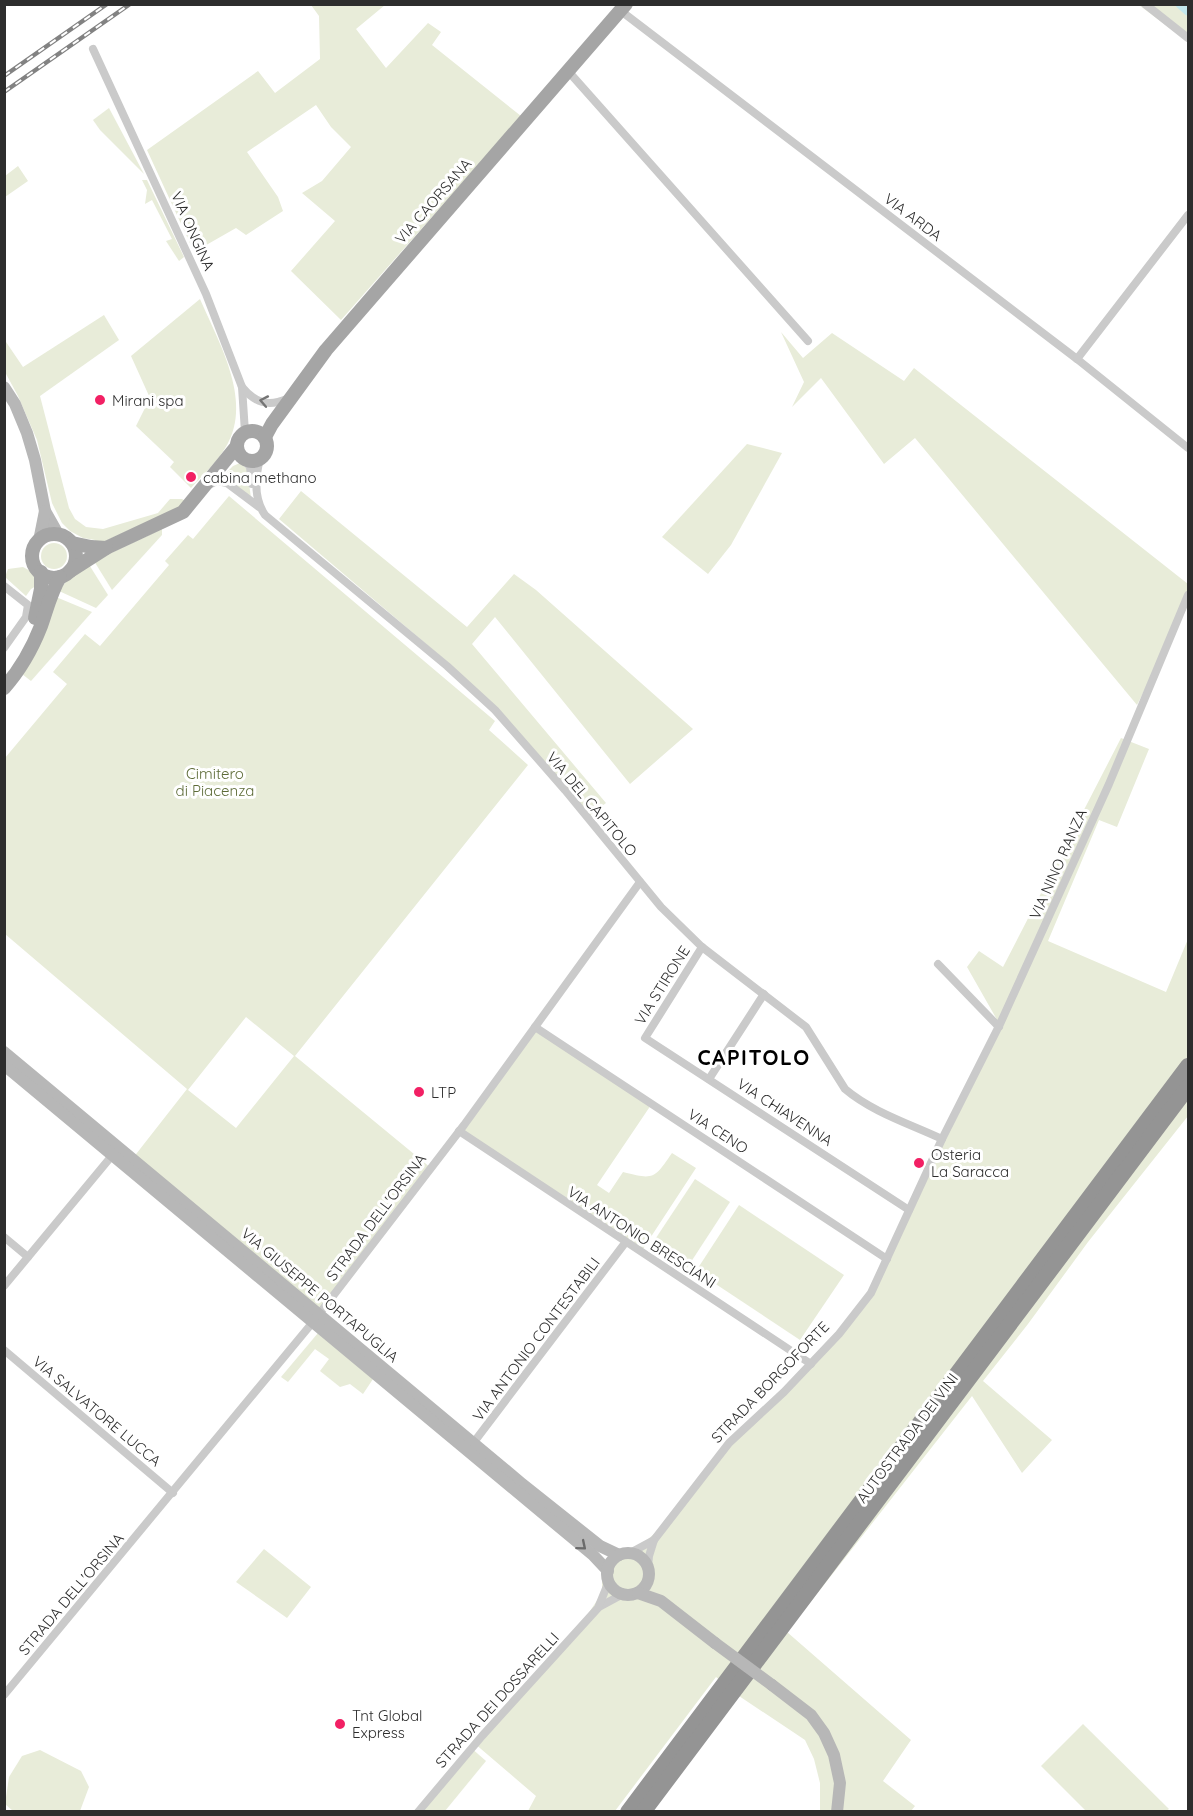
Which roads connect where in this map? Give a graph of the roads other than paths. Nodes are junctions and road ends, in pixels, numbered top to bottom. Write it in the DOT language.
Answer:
graph roads {
  1 [pos="1145,4"];
  2 [pos="623,8"];
  3 [pos="1188,38"];
  4 [pos="93,49"];
  5 [pos="568,71"];
  6 [pos="1188,215"];
  7 [pos="808,342"];
  8 [pos="1077,359"];
  9 [pos="4,387"];
  10 [pos="242,387"];
  11 [pos="291,398"];
  12 [pos="272,424"];
  13 [pos="248,431"];
  14 [pos="265,437"];
  15 [pos="1188,448"];
  16 [pos="241,454"];
  17 [pos="260,459"];
  18 [pos="204,488"];
  19 [pos="259,506"];
  20 [pos="45,511"];
  21 [pos="58,534"];
  22 [pos="39,541"];
  23 [pos="72,543"];
  24 [pos="106,548"];
  25 [pos="41,572"];
  26 [pos="65,574"];
  27 [pos="4,586"];
  28 [pos="1188,595"];
  29 [pos="4,648"];
  30 [pos="4,676"];
  31 [pos="4,688"];
  32 [pos="640,882"];
  33 [pos="702,947"];
  34 [pos="938,964"];
  35 [pos="764,994"];
  36 [pos="535,1026"];
  37 [pos="999,1027"];
  38 [pos="645,1038"];
  39 [pos="4,1052"];
  40 [pos="4,1065"];
  41 [pos="1188,1066"];
  42 [pos="709,1079"];
  43 [pos="1188,1087"];
  44 [pos="459,1131"];
  45 [pos="942,1139"];
  46 [pos="116,1151"];
  47 [pos="909,1210"];
  48 [pos="4,1238"];
  49 [pos="625,1243"];
  50 [pos="28,1257"];
  51 [pos="887,1259"];
  52 [pos="4,1286"];
  53 [pos="316,1318"];
  54 [pos="4,1350"];
  55 [pos="811,1364"];
  56 [pos="471,1447"];
  57 [pos="173,1493"];
  58 [pos="654,1540"];
  59 [pos="625,1554"];
  60 [pos="648,1573"];
  61 [pos="608,1576"];
  62 [pos="638,1593"];
  63 [pos="623,1594"];
  64 [pos="661,1601"];
  65 [pos="598,1608"];
  66 [pos="4,1695"];
  67 [pos="418,1812"];
  68 [pos="628,1812"];
  69 [pos="643,1812"];
  70 [pos="837,1812"];
  1 -- 3 [label="street"];
  2 -- 5 [label="main road, VIA CAORSANA"];
  2 -- 8 [label="street, VIA ARDA"];
  4 -- 10 [label="street, VIA ONGINA"];
  5 -- 7 [label="street"];
  5 -- 11 [label="main road, VIA CAORSANA"];
  6 -- 8 [label="street"];
  8 -- 15 [label="street, VIA ARDA"];
  9 -- 20 [label="main road"];
  11 -- 10 [label="street, one-way"];
  10 -- 13 [label="street, VIA ONGINA"];
  11 -- 12 [label="main road, VIA CAORSANA"];
  12 -- 13 [label="main road"];
  12 -- 14 [label="main road, VIA CAORSANA"];
  13 -- 14 [label="main road"];
  13 -- 16 [label="main road"];
  14 -- 17 [label="main road, VIA CAORSANA"];
  16 -- 17 [label="main road"];
  16 -- 18 [label="main road"];
  16 -- 19 [label="street"];
  17 -- 19 [label="street"];
  18 -- 19 [label="street, VIA DEL CAPITOLO"];
  18 -- 24 [label="main road"];
  19 -- 32 [label="street, VIA DEL CAPITOLO"];
  20 -- 21 [label="main road"];
  20 -- 22 [label="main road"];
  21 -- 22 [label="main road"];
  21 -- 23 [label="main road"];
  22 -- 25 [label="main road"];
  23 -- 24 [label="main road"];
  23 -- 26 [label="main road"];
  24 -- 26 [label="main road"];
  25 -- 26 [label="main road"];
  25 -- 30 [label="main road"];
  26 -- 31 [label="main road"];
  27 -- 29 [label="street"];
  28 -- 37 [label="street, VIA NINO RANZA"];
  32 -- 33 [label="street, VIA DEL CAPITOLO"];
  32 -- 36 [label="street, STRADA DELL'ORSINA"];
  33 -- 35 [label="street, VIA DEL CAPITOLO"];
  33 -- 38 [label="street, VIA STIRONE"];
  34 -- 37 [label="street"];
  35 -- 42 [label="street"];
  35 -- 45 [label="street, VIA DEL CAPITOLO"];
  36 -- 44 [label="street, STRADA DELL'ORSINA"];
  36 -- 51 [label="street, VIA CENO"];
  37 -- 45 [label="street, VIA NINO RANZA"];
  38 -- 42 [label="street, VIA CHIAVENNA"];
  39 -- 46 [label="main road, VIA GIUSEPPE PORTAPUGLIA"];
  40 -- 46 [label="main road, VIA GIUSEPPE PORTAPUGLIA"];
  41 -- 68 [label="highway, AUTOSTRADA DEI VINI"];
  42 -- 47 [label="street, VIA CHIAVENNA"];
  43 -- 69 [label="highway, AUTOSTRADA DEI VINI"];
  44 -- 49 [label="street, VIA ANTONIO BRESCIANI"];
  44 -- 53 [label="street, STRADA DELL'ORSINA"];
  45 -- 47 [label="street, STRADA BORGOFORTE"];
  46 -- 50 [label="street"];
  46 -- 53 [label="main road, VIA GIUSEPPE PORTAPUGLIA"];
  47 -- 51 [label="street, STRADA BORGOFORTE"];
  48 -- 50 [label="street"];
  49 -- 55 [label="street, VIA ANTONIO BRESCIANI"];
  49 -- 56 [label="street, VIA ANTONIO CONTESTABILI"];
  50 -- 52 [label="street"];
  51 -- 55 [label="street, STRADA BORGOFORTE"];
  53 -- 56 [label="main road, VIA GIUSEPPE PORTAPUGLIA"];
  53 -- 57 [label="street, STRADA DELL'ORSINA"];
  54 -- 57 [label="street, VIA SALVATORE LUCCA"];
  55 -- 58 [label="street, STRADA BORGOFORTE"];
  56 -- 59 [label="main road, VIA GIUSEPPE PORTAPUGLIA"];
  56 -- 61 [label="main road, VIA GIUSEPPE PORTAPUGLIA, one-way"];
  57 -- 66 [label="street, STRADA DELL'ORSINA"];
  58 -- 59 [label="street, STRADA BORGOFORTE"];
  58 -- 60 [label="street, STRADA BORGOFORTE"];
  59 -- 60 [label="main road"];
  59 -- 61 [label="main road"];
  60 -- 62 [label="main road"];
  60 -- 64 [label="main road"];
  61 -- 63 [label="main road"];
  61 -- 65 [label="street, STRADA DEI DOSSARELLI"];
  62 -- 63 [label="main road"];
  62 -- 64 [label="main road"];
  63 -- 65 [label="street, STRADA DEI DOSSARELLI"];
  64 -- 70 [label="main road, bridge"];
  65 -- 67 [label="street, STRADA DEI DOSSARELLI"];
}
